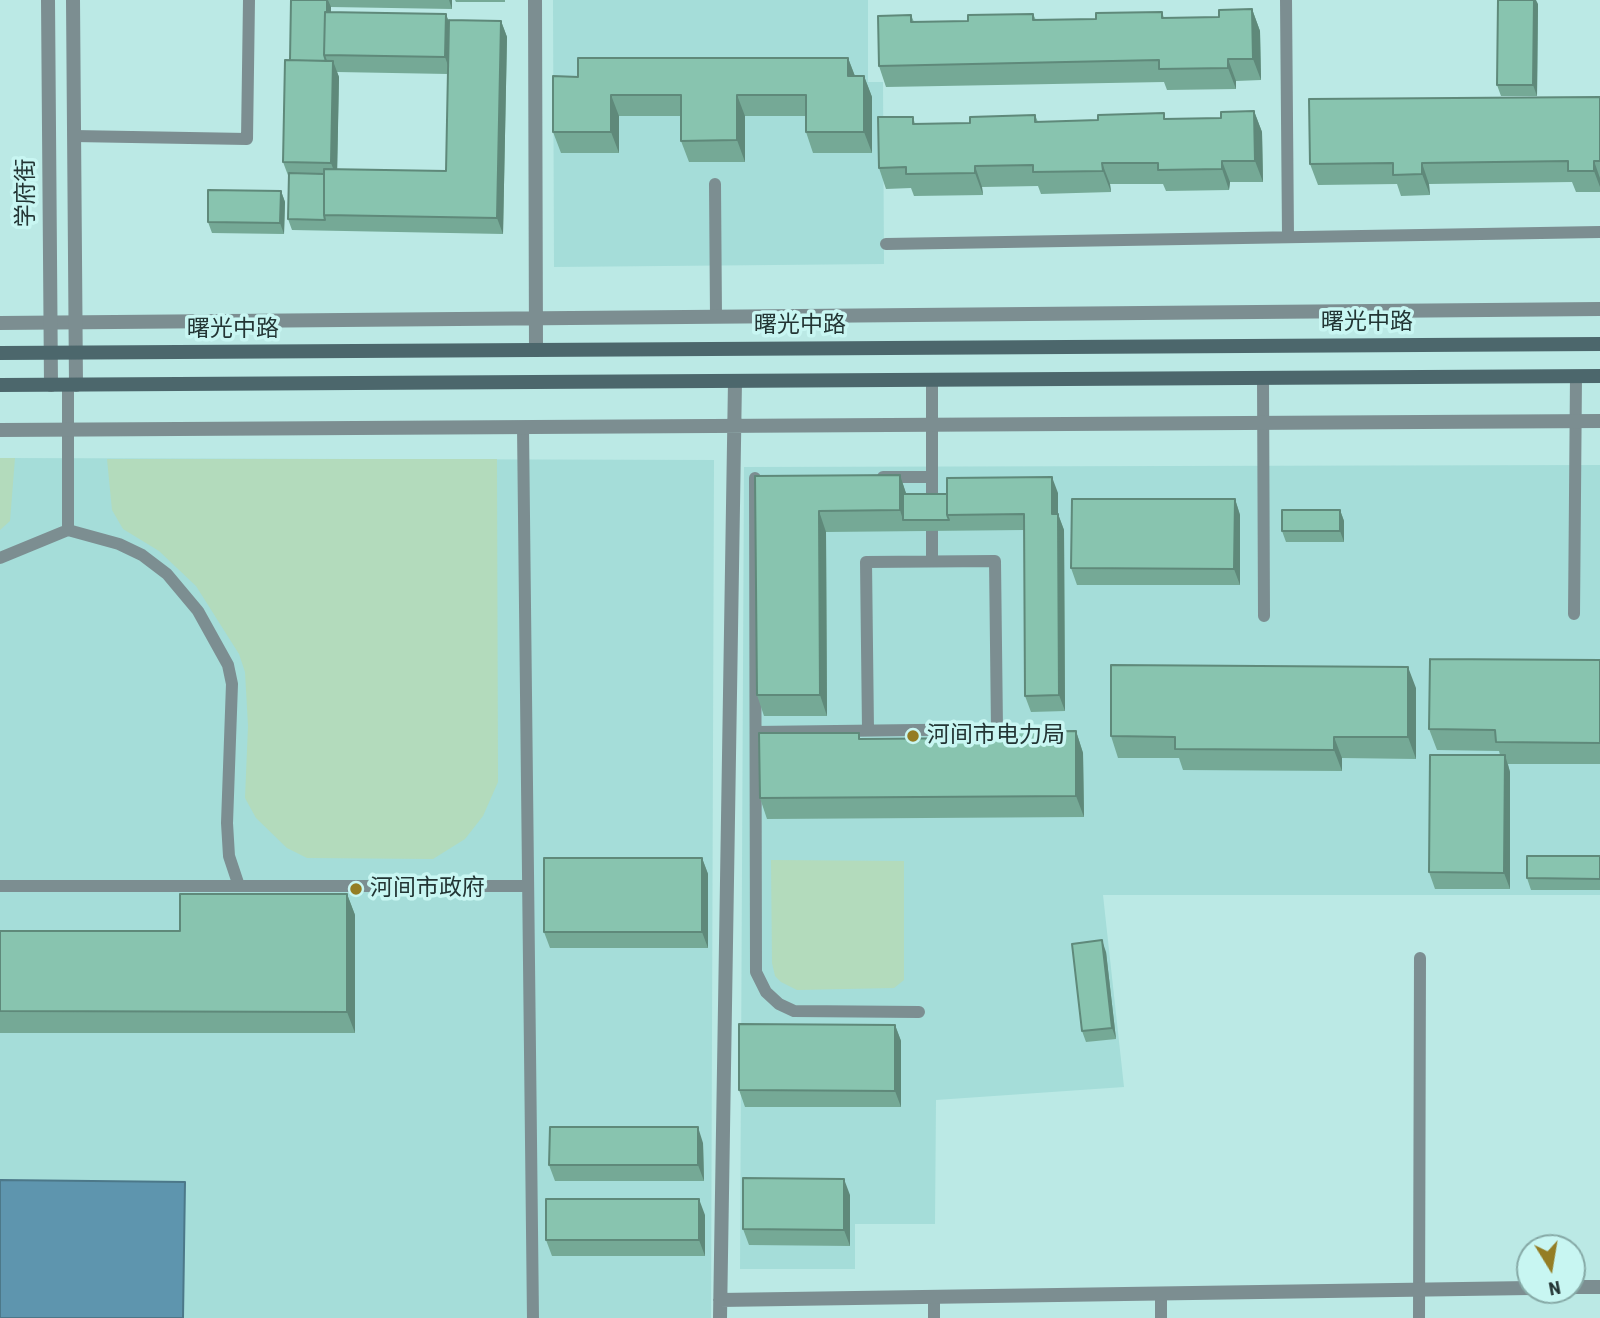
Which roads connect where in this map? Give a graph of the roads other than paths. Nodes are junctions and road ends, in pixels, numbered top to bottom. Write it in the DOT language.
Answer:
graph roads {
  1 [pos="48,0"];
  2 [pos="73,0"];
  3 [pos="250,0"];
  4 [pos="535,0"];
  5 [pos="1286,0"];
  6 [pos="74,136"];
  7 [pos="715,184"];
  8 [pos="1600,232"];
  9 [pos="1288,236"];
  10 [pos="886,244"];
  11 [pos="1600,309"];
  12 [pos="716,317"];
  13 [pos="536,318"];
  14 [pos="50,322"];
  15 [pos="76,322"];
  16 [pos="0,323"];
  17 [pos="1600,344"];
  18 [pos="536,350"];
  19 [pos="51,353"];
  20 [pos="0,354"];
  21 [pos="76,354"];
  22 [pos="1576,376"];
  23 [pos="1600,376"];
  24 [pos="1263,378"];
  25 [pos="932,380"];
  26 [pos="735,381"];
  27 [pos="0,385"];
  28 [pos="51,385"];
  29 [pos="72,385"];
  30 [pos="1576,421"];
  31 [pos="1600,421"];
  32 [pos="1263,423"];
  33 [pos="933,425"];
  34 [pos="734,426"];
  35 [pos="523,427"];
  36 [pos="0,430"];
  37 [pos="68,430"];
  38 [pos="769,476"];
  39 [pos="864,477"];
  40 [pos="932,477"];
  41 [pos="68,530"];
  42 [pos="0,558"];
  43 [pos="932,561"];
  44 [pos="1574,614"];
  45 [pos="1264,616"];
  46 [pos="868,730"];
  47 [pos="756,732"];
  48 [pos="0,886"];
  49 [pos="239,886"];
  50 [pos="528,886"];
  51 [pos="1420,958"];
  52 [pos="919,1012"];
  53 [pos="1516,1288"];
  54 [pos="1419,1290"];
  55 [pos="1161,1294"];
  56 [pos="934,1297"];
  57 [pos="720,1300"];
  58 [pos="533,1318"];
  59 [pos="720,1318"];
  60 [pos="934,1318"];
  61 [pos="1161,1318"];
  62 [pos="1419,1318"];
  1 -- 14 [label="street, 学府街"];
  2 -- 6 [label="street, 学府街"];
  3 -- 6 [label="lane"];
  4 -- 13 [label="street"];
  5 -- 9 [label="lane"];
  6 -- 15 [label="street, 学府街"];
  7 -- 12 [label="lane"];
  8 -- 9 [label="lane"];
  9 -- 10 [label="lane"];
  11 -- 12 [label="street"];
  12 -- 13 [label="street"];
  13 -- 15 [label="street"];
  13 -- 18 [label="street"];
  14 -- 15 [label="street"];
  14 -- 16 [label="street"];
  14 -- 19 [label="street, 学府街"];
  15 -- 21 [label="street, 学府街"];
  17 -- 18 [label="main road, 曙光中路"];
  18 -- 21 [label="main road, 曙光中路"];
  19 -- 20 [label="main road, 曙光中路"];
  19 -- 21 [label="main road, 曙光中路"];
  19 -- 28 [label="street, 学府街"];
  21 -- 29 [label="street, 学府街"];
  22 -- 23 [label="main road"];
  22 -- 24 [label="main road"];
  22 -- 30 [label="lane"];
  24 -- 25 [label="main road"];
  24 -- 32 [label="lane"];
  25 -- 26 [label="main road"];
  25 -- 33 [label="lane"];
  26 -- 29 [label="main road"];
  26 -- 34 [label="street"];
  27 -- 28 [label="main road"];
  28 -- 29 [label="main road"];
  29 -- 37 [label="lane"];
  30 -- 31 [label="street"];
  30 -- 32 [label="street"];
  30 -- 44 [label="lane"];
  32 -- 33 [label="street"];
  32 -- 45 [label="lane"];
  33 -- 34 [label="street"];
  33 -- 40 [label="lane"];
  34 -- 35 [label="street"];
  34 -- 57 [label="street"];
  35 -- 37 [label="street"];
  35 -- 50 [label="lane"];
  36 -- 37 [label="street"];
  37 -- 41 [label="lane"];
  38 -- 47 [label="lane"];
  39 -- 40 [label="lane"];
  40 -- 43 [label="lane"];
  41 -- 42 [label="lane"];
  41 -- 49 [label="lane"];
  43 -- 46 [label="lane"];
  43 -- 46 [label="lane"];
  46 -- 47 [label="lane"];
  47 -- 52 [label="lane"];
  48 -- 49 [label="lane"];
  49 -- 50 [label="lane"];
  50 -- 58 [label="lane"];
  51 -- 54 [label="lane"];
  53 -- 54 [label="street"];
  54 -- 55 [label="street"];
  54 -- 62 [label="lane"];
  55 -- 56 [label="street"];
  55 -- 61 [label="lane"];
  56 -- 57 [label="street"];
  56 -- 60 [label="lane"];
  57 -- 59 [label="street"];
}
